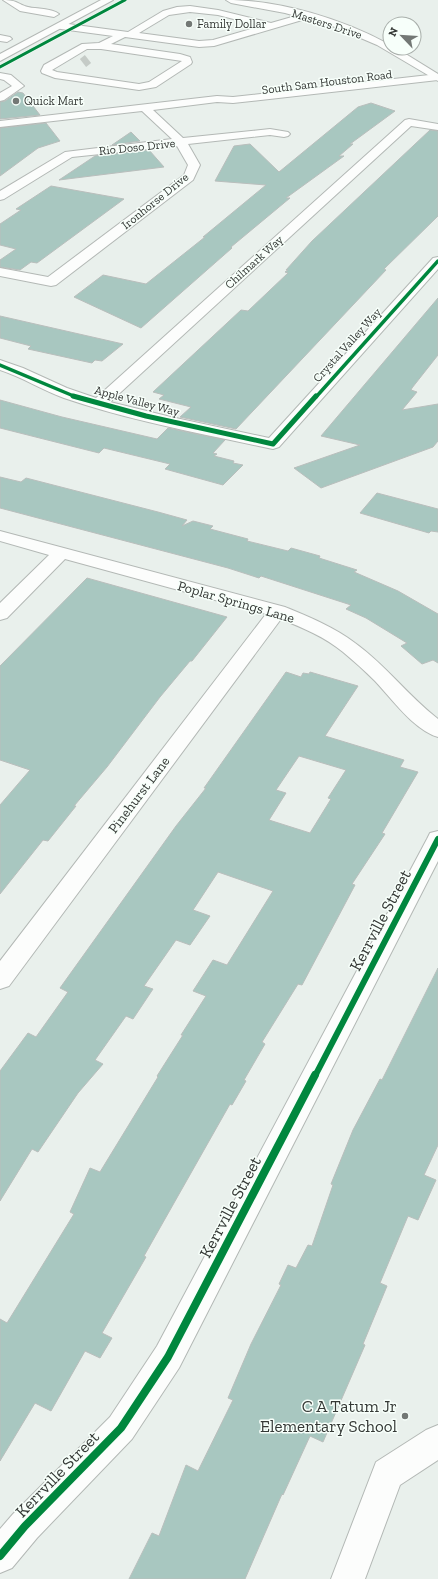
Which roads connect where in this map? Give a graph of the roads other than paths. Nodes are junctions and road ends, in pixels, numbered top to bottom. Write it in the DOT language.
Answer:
graph roads {
  1 [pos="8,0"];
  2 [pos="108,0"];
  3 [pos="231,0"];
  4 [pos="273,0"];
  5 [pos="325,11"];
  6 [pos="306,16"];
  7 [pos="346,17"];
  8 [pos="41,21"];
  9 [pos="61,26"];
  10 [pos="271,26"];
  11 [pos="140,28"];
  12 [pos="126,35"];
  13 [pos="223,40"];
  14 [pos="106,46"];
  15 [pos="94,56"];
  16 [pos="0,58"];
  17 [pos="77,66"];
  18 [pos="426,70"];
  19 [pos="438,75"];
  20 [pos="0,76"];
  21 [pos="59,76"];
  22 [pos="0,98"];
  23 [pos="217,99"];
  24 [pos="144,107"];
  25 [pos="0,124"];
  26 [pos="438,127"];
  27 [pos="284,134"];
  28 [pos="181,142"];
  29 [pos="6,188"];
  30 [pos="0,196"];
  31 [pos="438,261"];
  32 [pos="0,272"];
  33 [pos="0,365"];
  34 [pos="99,403"];
  35 [pos="273,444"];
  36 [pos="0,536"];
  37 [pos="60,553"];
  38 [pos="278,611"];
  39 [pos="0,614"];
  40 [pos="438,730"];
  41 [pos="438,839"];
  42 [pos="0,979"];
  43 [pos="438,1441"];
  44 [pos="0,1556"];
  45 [pos="348,1579"];
  1 -- 8 [label="street"];
  2 -- 9 [label="street"];
  3 -- 6 [label="street, Masters Drive"];
  4 -- 5 [label="street, Masters Drive"];
  5 -- 6 [label="street"];
  5 -- 7 [label="street, Masters Drive"];
  6 -- 10 [label="street"];
  6 -- 18 [label="street, Masters Drive"];
  9 -- 12 [label="street"];
  9 -- 16 [label="street"];
  10 -- 11 [label="street"];
  10 -- 13 [label="street"];
  11 -- 12 [label="street"];
  11 -- 13 [label="street"];
  12 -- 13 [label="street"];
  12 -- 14 [label="street"];
  14 -- 15 [label="street"];
  14 -- 21 [label="street"];
  14 -- 21 [label="street"];
  17 -- 21 [label="street"];
  18 -- 19 [label="street, South Sam Houston Road"];
  18 -- 23 [label="street, South Sam Houston Road"];
  19 -- 23 [label="street, South Sam Houston Road"];
  20 -- 22 [label="street"];
  23 -- 24 [label="street, South Sam Houston Road"];
  24 -- 25 [label="street, South Sam Houston Road"];
  24 -- 28 [label="street, Ironhorse Drive"];
  26 -- 34 [label="street, Chilmark Way"];
  27 -- 28 [label="street, Rio Doso Drive"];
  28 -- 29 [label="street, Rio Doso Drive"];
  28 -- 32 [label="street, Ironhorse Drive"];
  29 -- 30 [label="street, Rio Doso Drive"];
  31 -- 35 [label="street, Crystal Valley Way"];
  33 -- 34 [label="street, Apple Valley Way"];
  34 -- 35 [label="street, Apple Valley Way"];
  36 -- 37 [label="street, Poplar Springs Lane"];
  37 -- 38 [label="street, Poplar Springs Lane"];
  37 -- 39 [label="street"];
  38 -- 40 [label="street, Poplar Springs Lane"];
  38 -- 42 [label="street, Pinehurst Lane"];
  41 -- 44 [label="street, Kerrville Street"];
  43 -- 45 [label="street"];
}
